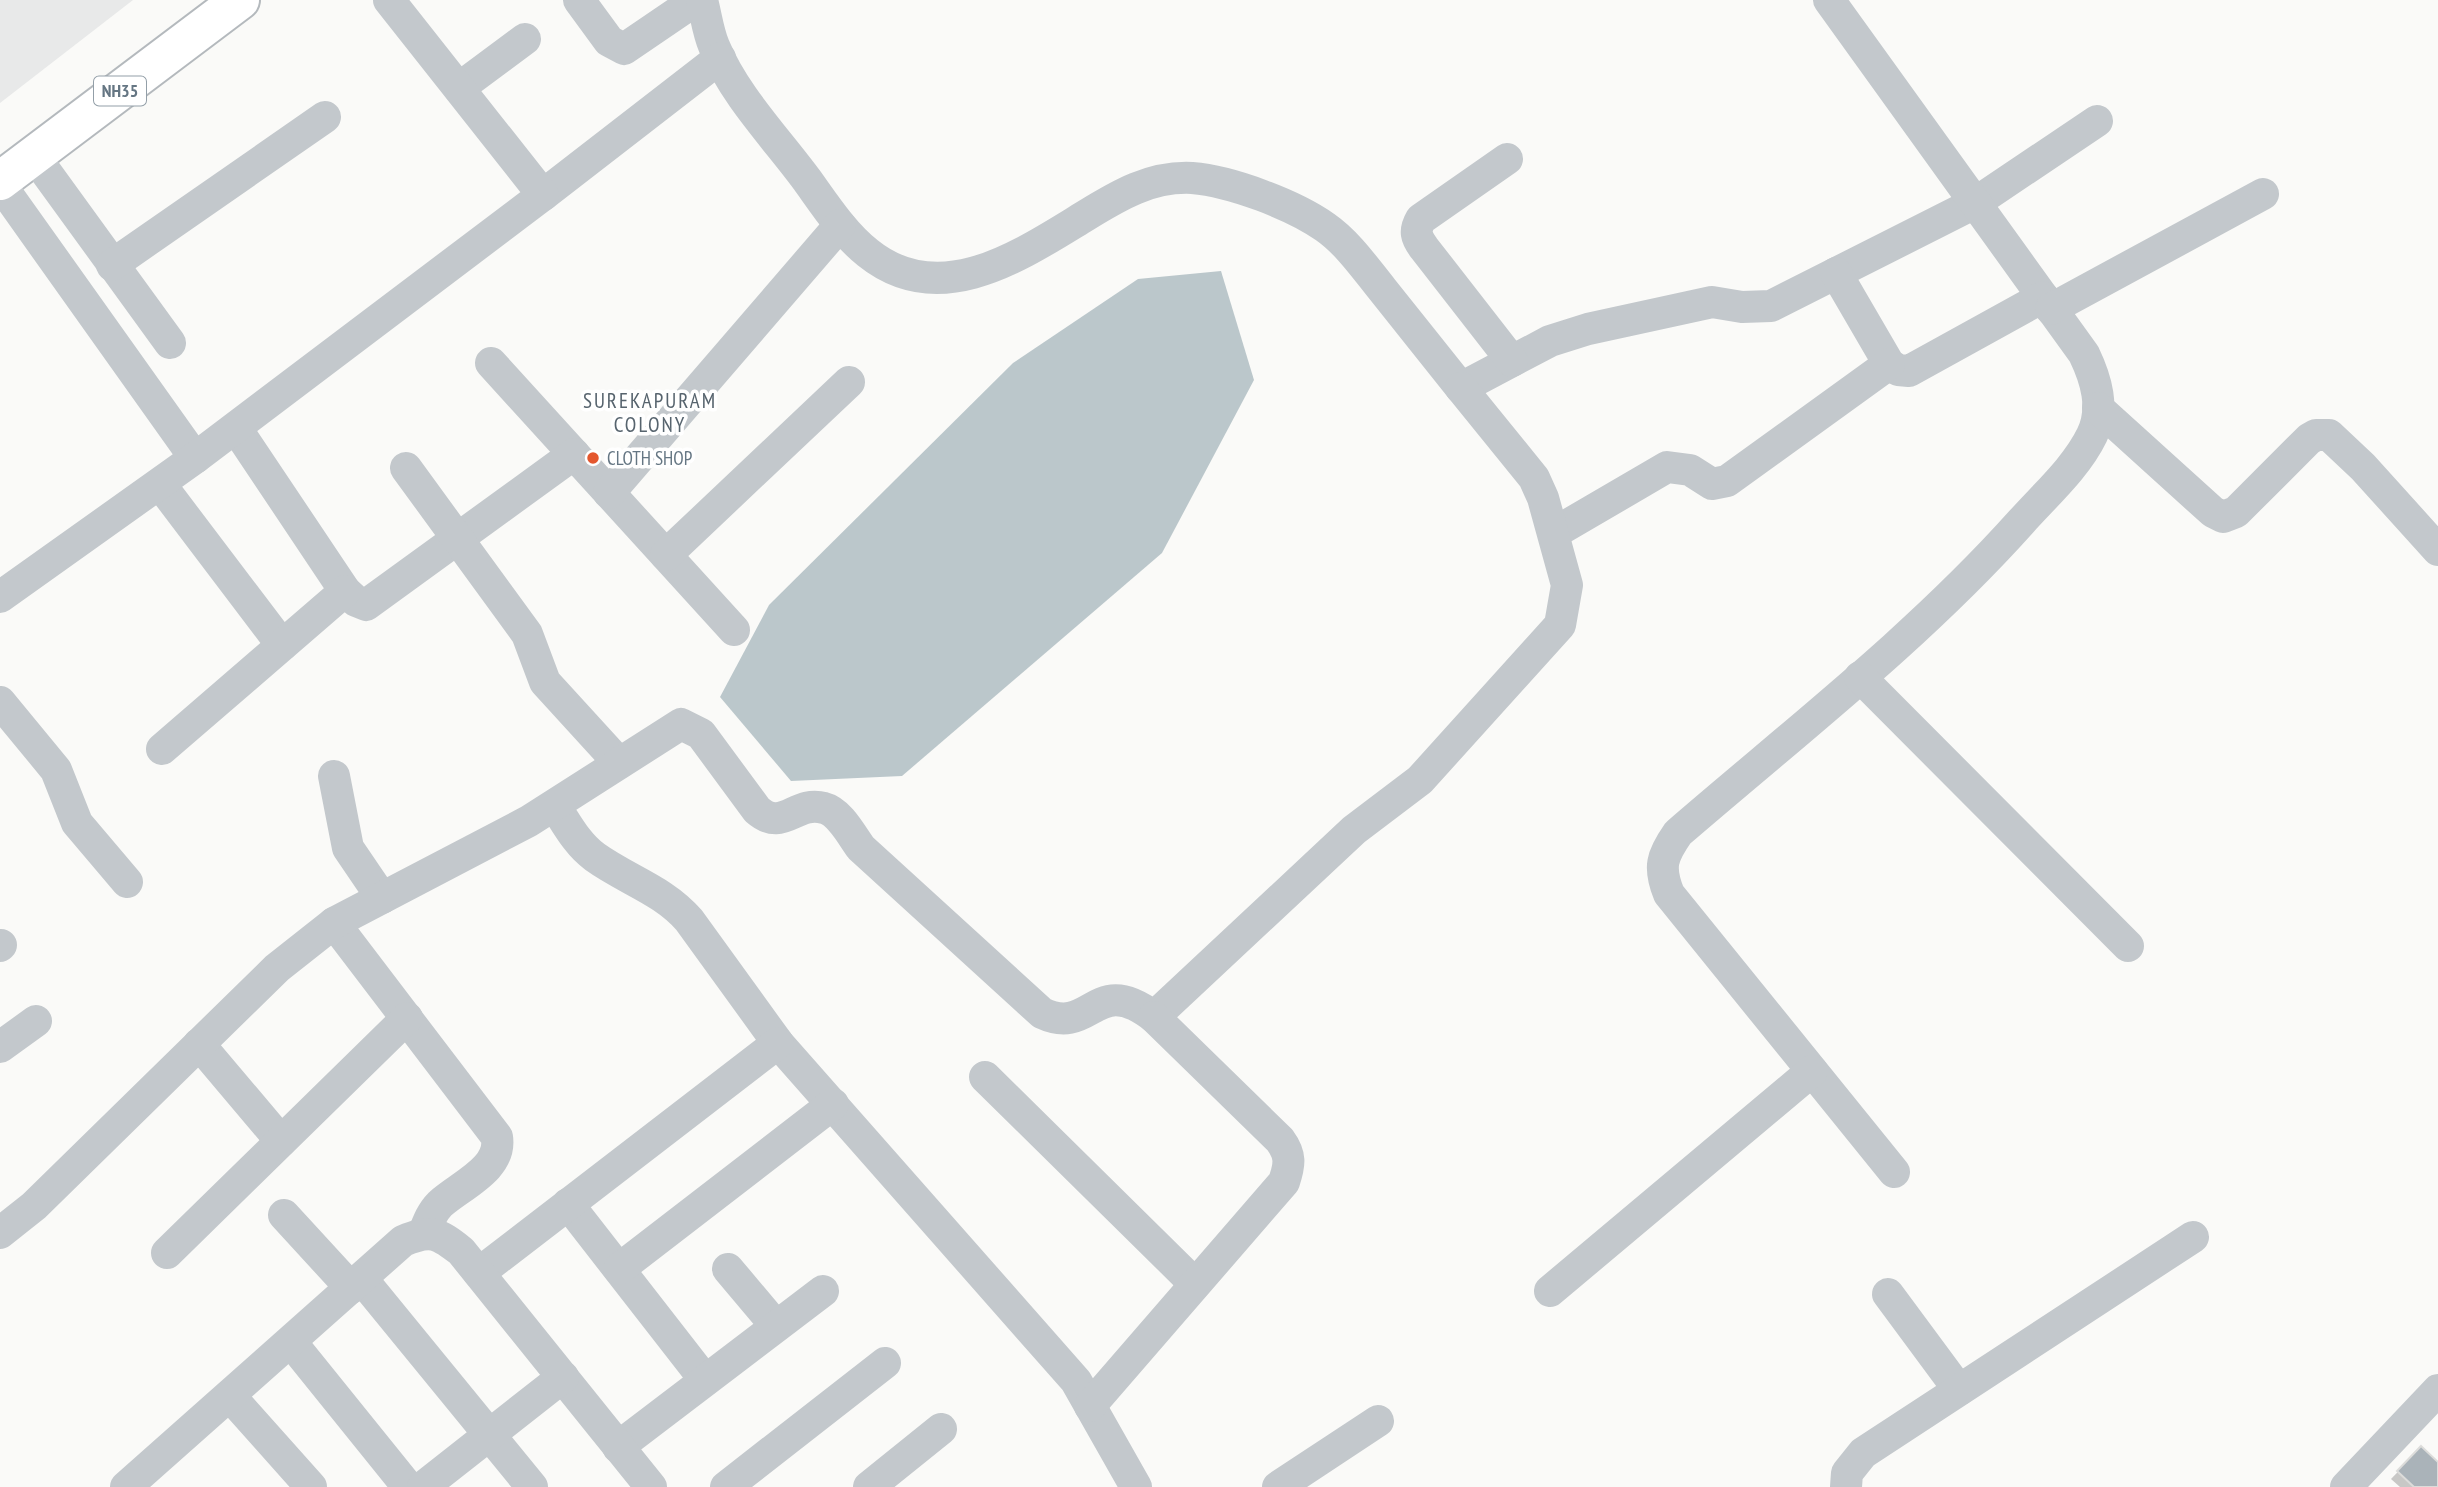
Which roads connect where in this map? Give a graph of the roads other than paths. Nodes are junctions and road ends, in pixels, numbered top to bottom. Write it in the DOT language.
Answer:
graph roads {
  1 [pos="240,0"];
  2 [pos="389,0"];
  3 [pos="579,0"];
  4 [pos="696,0"];
  5 [pos="702,0"];
  6 [pos="1829,0"];
  7 [pos="525,39"];
  8 [pos="720,58"];
  9 [pos="459,88"];
  10 [pos="325,117"];
  11 [pos="2097,121"];
  12 [pos="35,157"];
  13 [pos="1507,159"];
  14 [pos="0,182"];
  15 [pos="2263,194"];
  16 [pos="543,195"];
  17 [pos="1975,203"];
  18 [pos="840,225"];
  19 [pos="112,265"];
  20 [pos="1836,273"];
  21 [pos="2047,303"];
  22 [pos="170,343"];
  23 [pos="1512,361"];
  24 [pos="491,363"];
  25 [pos="1889,364"];
  26 [pos="849,382"];
  27 [pos="1461,388"];
  28 [pos="2098,408"];
  29 [pos="236,428"];
  30 [pos="574,454"];
  31 [pos="195,458"];
  32 [pos="406,468"];
  33 [pos="160,484"];
  34 [pos="609,493"];
  35 [pos="1554,533"];
  36 [pos="458,538"];
  37 [pos="2438,550"];
  38 [pos="666,555"];
  39 [pos="345,591"];
  40 [pos="0,597"];
  41 [pos="734,630"];
  42 [pos="282,645"];
  43 [pos="1860,677"];
  44 [pos="0,702"];
  45 [pos="162,749"];
  46 [pos="619,763"];
  47 [pos="334,776"];
  48 [pos="555,806"];
  49 [pos="127,882"];
  50 [pos="382,898"];
  51 [pos="334,923"];
  52 [pos="2128,946"];
  53 [pos="1154,1017"];
  54 [pos="407,1018"];
  55 [pos="36,1021"];
  56 [pos="778,1043"];
  57 [pos="200,1044"];
  58 [pos="0,1047"];
  59 [pos="1812,1071"];
  60 [pos="985,1077"];
  61 [pos="833,1104"];
  62 [pos="281,1141"];
  63 [pos="1894,1172"];
  64 [pos="568,1204"];
  65 [pos="284,1215"];
  66 [pos="0,1233"];
  67 [pos="424,1233"];
  68 [pos="2193,1237"];
  69 [pos="167,1253"];
  70 [pos="619,1269"];
  71 [pos="728,1269"];
  72 [pos="479,1273"];
  73 [pos="356,1284"];
  74 [pos="1195,1284"];
  75 [pos="823,1291"];
  76 [pos="1550,1291"];
  77 [pos="1888,1294"];
  78 [pos="776,1326"];
  79 [pos="290,1342"];
  80 [pos="885,1363"];
  81 [pos="563,1377"];
  82 [pos="705,1380"];
  83 [pos="1959,1390"];
  84 [pos="2438,1390"];
  85 [pos="230,1396"];
  86 [pos="1090,1406"];
  87 [pos="1378,1421"];
  88 [pos="941,1429"];
  89 [pos="489,1435"];
  90 [pos="618,1447"];
  91 [pos="126,1487"];
  92 [pos="309,1487"];
  93 [pos="408,1487"];
  94 [pos="423,1487"];
  95 [pos="532,1487"];
  96 [pos="651,1487"];
  97 [pos="726,1487"];
  98 [pos="869,1487"];
  99 [pos="1136,1487"];
  100 [pos="1278,1487"];
  101 [pos="1846,1487"];
  102 [pos="2346,1487"];
  1 -- 12 [label="highway, NH35"];
  2 -- 9 [label="street"];
  3 -- 4 [label="street"];
  5 -- 8 [label="street"];
  6 -- 17 [label="street"];
  7 -- 9 [label="street"];
  8 -- 16 [label="street"];
  8 -- 18 [label="street"];
  9 -- 16 [label="street"];
  10 -- 19 [label="street"];
  11 -- 17 [label="street"];
  12 -- 14 [label="highway, NH35"];
  12 -- 19 [label="street"];
  13 -- 23 [label="street"];
  14 -- 31 [label="street"];
  15 -- 21 [label="street"];
  16 -- 29 [label="street"];
  17 -- 20 [label="street"];
  17 -- 21 [label="street"];
  18 -- 27 [label="street"];
  18 -- 34 [label="street"];
  19 -- 22 [label="street"];
  20 -- 23 [label="street"];
  20 -- 25 [label="street"];
  21 -- 25 [label="street"];
  21 -- 28 [label="street"];
  23 -- 27 [label="street"];
  24 -- 30 [label="street"];
  25 -- 35 [label="street"];
  26 -- 38 [label="street"];
  27 -- 35 [label="street"];
  28 -- 37 [label="street"];
  28 -- 43 [label="street"];
  29 -- 31 [label="street"];
  29 -- 39 [label="street"];
  30 -- 34 [label="street"];
  30 -- 36 [label="street"];
  31 -- 33 [label="street"];
  32 -- 36 [label="street"];
  33 -- 40 [label="street"];
  33 -- 42 [label="street"];
  34 -- 38 [label="street"];
  35 -- 53 [label="street"];
  36 -- 39 [label="street"];
  36 -- 46 [label="street"];
  38 -- 41 [label="street"];
  39 -- 42 [label="street"];
  42 -- 45 [label="street"];
  43 -- 52 [label="street"];
  43 -- 59 [label="street"];
  44 -- 49 [label="street"];
  46 -- 48 [label="street"];
  46 -- 53 [label="street"];
  47 -- 50 [label="street"];
  48 -- 50 [label="street"];
  48 -- 56 [label="street"];
  50 -- 51 [label="street"];
  51 -- 54 [label="street"];
  51 -- 57 [label="street"];
  53 -- 74 [label="street"];
  54 -- 62 [label="street"];
  54 -- 67 [label="street"];
  55 -- 58 [label="street"];
  56 -- 61 [label="street"];
  56 -- 64 [label="street"];
  57 -- 62 [label="street"];
  57 -- 66 [label="street"];
  59 -- 63 [label="street"];
  59 -- 76 [label="street"];
  60 -- 74 [label="street"];
  61 -- 70 [label="street"];
  61 -- 86 [label="street"];
  62 -- 69 [label="street"];
  64 -- 70 [label="street"];
  64 -- 72 [label="street"];
  65 -- 73 [label="street"];
  67 -- 72 [label="street"];
  67 -- 73 [label="street"];
  68 -- 83 [label="street"];
  70 -- 82 [label="street"];
  71 -- 78 [label="street"];
  72 -- 81 [label="street"];
  73 -- 79 [label="street"];
  73 -- 89 [label="street"];
  74 -- 86 [label="street"];
  75 -- 78 [label="street"];
  77 -- 83 [label="street"];
  78 -- 82 [label="street"];
  79 -- 85 [label="street"];
  79 -- 93 [label="street"];
  80 -- 97 [label="street"];
  81 -- 89 [label="street"];
  81 -- 90 [label="street"];
  82 -- 90 [label="street"];
  83 -- 101 [label="street"];
  84 -- 102 [label="street"];
  85 -- 91 [label="street"];
  85 -- 92 [label="street"];
  86 -- 99 [label="street"];
  87 -- 100 [label="street"];
  88 -- 98 [label="street"];
  89 -- 94 [label="street"];
  89 -- 95 [label="street"];
  90 -- 96 [label="street"];
}
